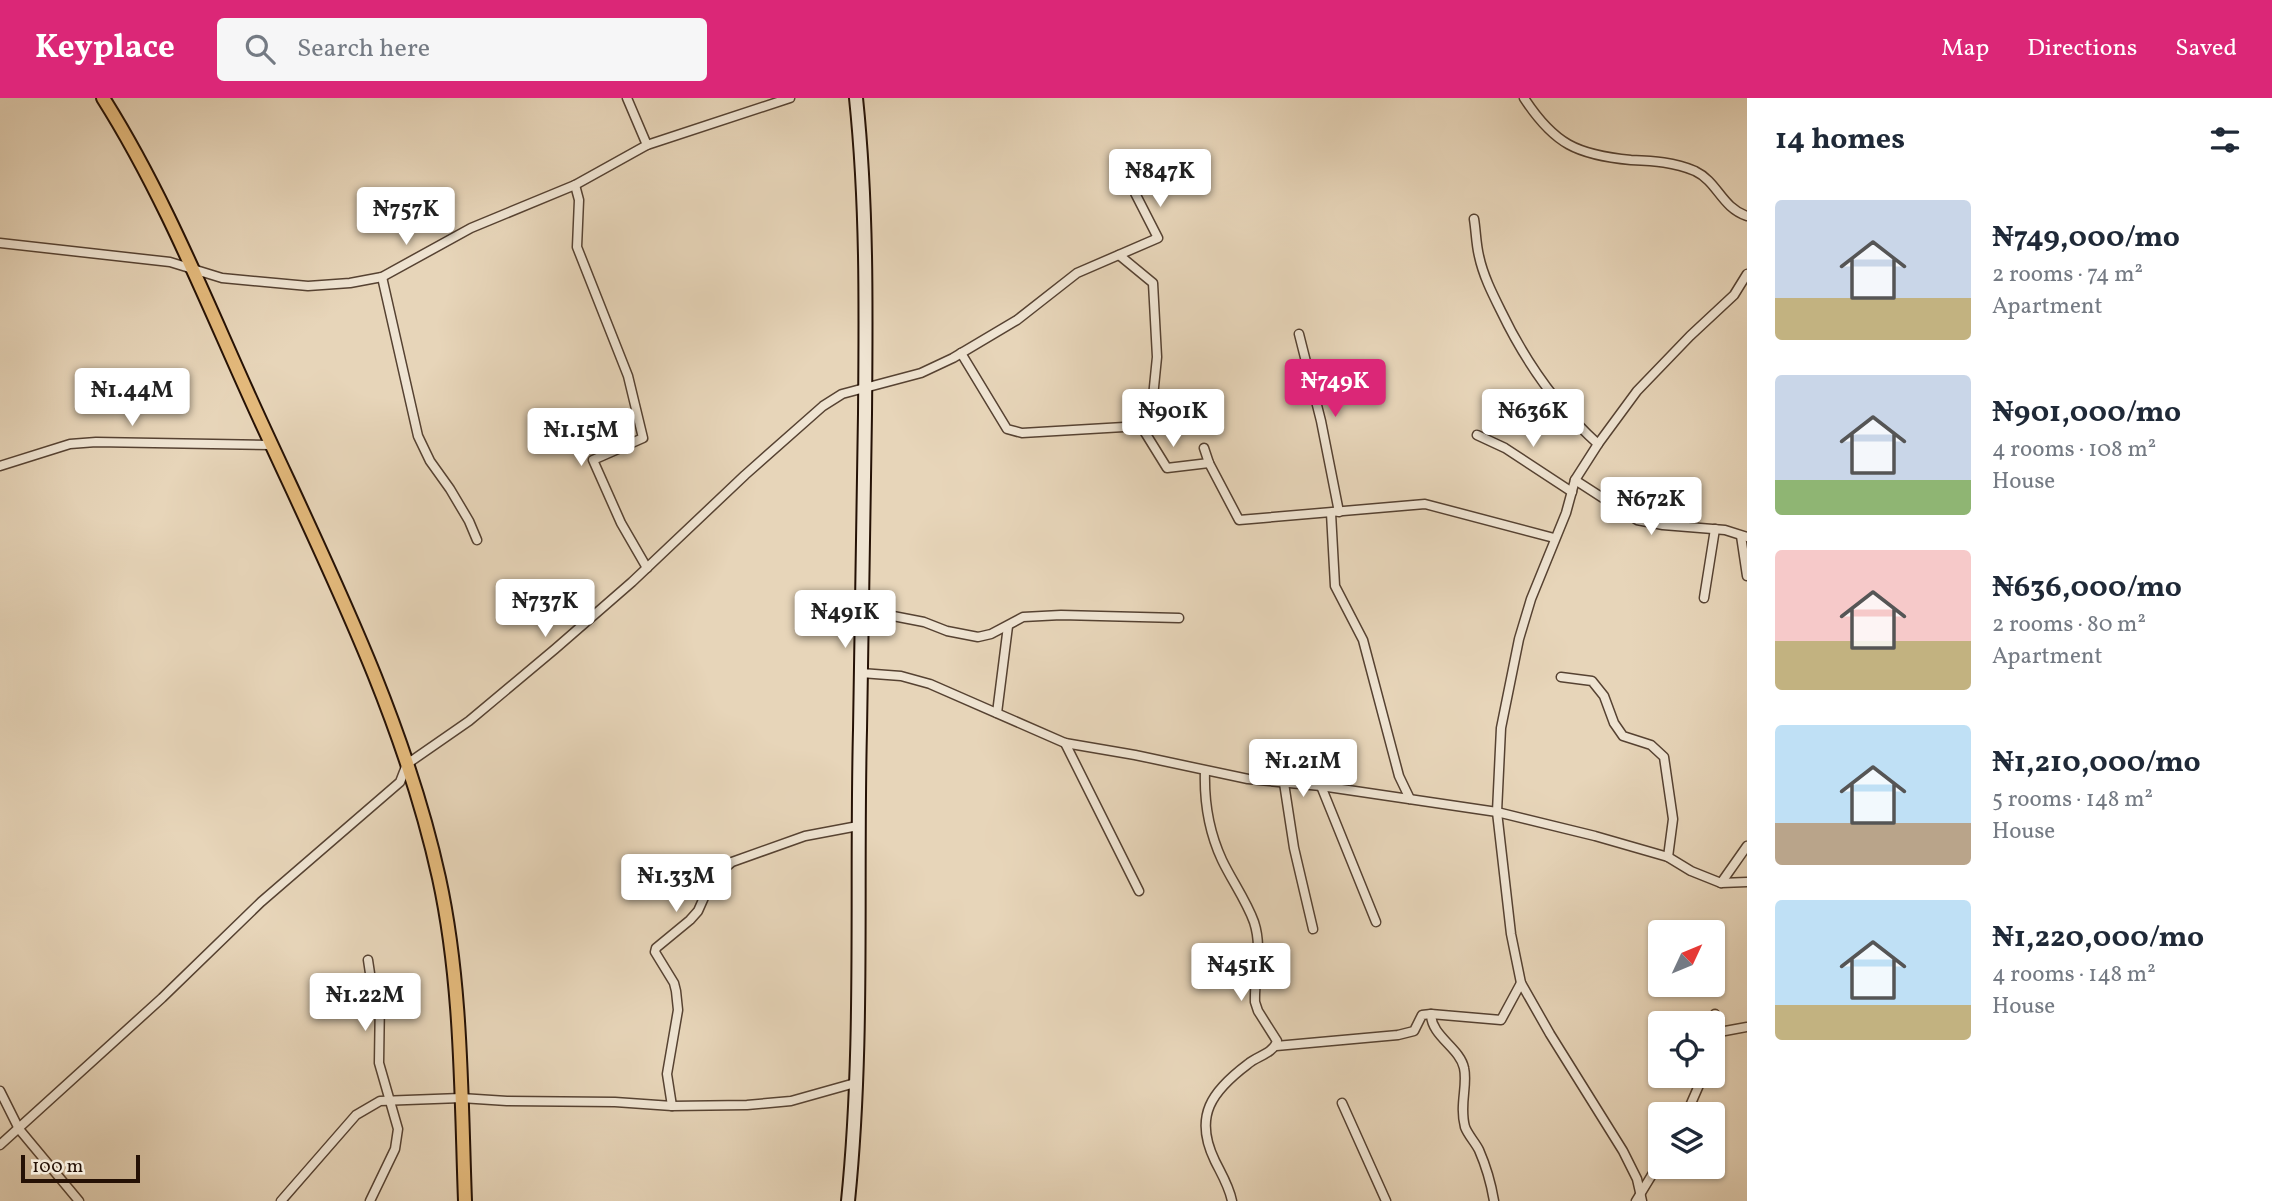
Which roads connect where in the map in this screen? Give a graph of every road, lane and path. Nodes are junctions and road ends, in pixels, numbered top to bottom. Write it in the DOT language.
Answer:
graph roads {
  1 [pos="103,98"];
  2 [pos="627,98"];
  3 [pos="790,98"];
  4 [pos="856,98"];
  5 [pos="1524,98"];
  6 [pos="647,145"];
  7 [pos="575,185"];
  8 [pos="1136,193"];
  9 [pos="1747,216"];
  10 [pos="1474,219"];
  11 [pos="0,243"];
  12 [pos="1119,255"];
  13 [pos="191,270"];
  14 [pos="1747,274"];
  15 [pos="382,277"];
  16 [pos="1299,334"];
  17 [pos="961,353"];
  18 [pos="865,389"];
  19 [pos="1141,426"];
  20 [pos="1477,435"];
  21 [pos="1598,444"];
  22 [pos="271,446"];
  23 [pos="1204,448"];
  24 [pos="1209,463"];
  25 [pos="0,466"];
  26 [pos="1576,480"];
  27 [pos="1572,492"];
  28 [pos="1335,513"];
  29 [pos="1716,529"];
  30 [pos="1744,537"];
  31 [pos="1554,538"];
  32 [pos="477,540"];
  33 [pos="646,568"];
  34 [pos="1747,576"];
  35 [pos="1704,598"];
  36 [pos="862,610"];
  37 [pos="1179,618"];
  38 [pos="1008,626"];
  39 [pos="861,674"];
  40 [pos="1561,677"];
  41 [pos="997,713"];
  42 [pos="1065,743"];
  43 [pos="407,764"];
  44 [pos="1205,771"];
  45 [pos="1284,783"];
  46 [pos="1321,786"];
  47 [pos="1410,799"];
  48 [pos="1497,812"];
  49 [pos="858,826"];
  50 [pos="1747,846"];
  51 [pos="1668,857"];
  52 [pos="1747,882"];
  53 [pos="1721,883"];
  54 [pos="1139,891"];
  55 [pos="1376,922"];
  56 [pos="1313,929"];
  57 [pos="368,960"];
  58 [pos="1521,983"];
  59 [pos="1431,1014"];
  60 [pos="1747,1027"];
  61 [pos="1725,1031"];
  62 [pos="1276,1046"];
  63 [pos="855,1083"];
  64 [pos="0,1091"];
  65 [pos="461,1098"];
  66 [pos="391,1100"];
  67 [pos="1342,1102"];
  68 [pos="673,1105"];
  69 [pos="19,1129"];
  70 [pos="0,1146"];
  71 [pos="1650,1179"];
  72 [pos="1639,1199"];
  73 [pos="79,1201"];
  74 [pos="281,1201"];
  75 [pos="370,1201"];
  76 [pos="465,1201"];
  77 [pos="848,1201"];
  78 [pos="1232,1201"];
  79 [pos="1385,1201"];
  80 [pos="1494,1201"];
  1 -- 13 [label="main road"];
  2 -- 6 [label="street"];
  3 -- 6 [label="street"];
  4 -- 18 [label="main road"];
  5 -- 9 [label="street"];
  6 -- 7 [label="street"];
  7 -- 15 [label="street"];
  7 -- 33 [label="street"];
  8 -- 12 [label="street"];
  10 -- 21 [label="street"];
  11 -- 13 [label="street"];
  12 -- 17 [label="street"];
  12 -- 19 [label="street"];
  13 -- 15 [label="street"];
  13 -- 22 [label="main road"];
  14 -- 21 [label="street"];
  15 -- 32 [label="street"];
  16 -- 28 [label="street"];
  17 -- 18 [label="street"];
  17 -- 19 [label="street"];
  18 -- 33 [label="street"];
  18 -- 36 [label="main road"];
  19 -- 24 [label="street"];
  20 -- 27 [label="street"];
  21 -- 26 [label="street"];
  22 -- 25 [label="street"];
  22 -- 43 [label="main road"];
  23 -- 24 [label="street"];
  24 -- 28 [label="street"];
  26 -- 27 [label="street"];
  26 -- 29 [label="street"];
  27 -- 31 [label="street"];
  28 -- 31 [label="street"];
  28 -- 47 [label="street"];
  29 -- 30 [label="street"];
  29 -- 35 [label="street"];
  30 -- 34 [label="street"];
  31 -- 48 [label="street"];
  33 -- 43 [label="street"];
  36 -- 38 [label="street"];
  36 -- 39 [label="main road"];
  37 -- 38 [label="street"];
  38 -- 41 [label="street"];
  39 -- 41 [label="street"];
  39 -- 49 [label="main road"];
  40 -- 51 [label="street"];
  41 -- 42 [label="street"];
  42 -- 44 [label="street"];
  42 -- 54 [label="street"];
  43 -- 65 [label="main road"];
  43 -- 69 [label="street"];
  44 -- 45 [label="street"];
  44 -- 62 [label="street"];
  45 -- 46 [label="street"];
  45 -- 56 [label="street"];
  46 -- 47 [label="street"];
  46 -- 55 [label="street"];
  47 -- 48 [label="street"];
  48 -- 51 [label="street"];
  48 -- 58 [label="street"];
  49 -- 63 [label="main road"];
  49 -- 68 [label="street"];
  50 -- 53 [label="street"];
  51 -- 53 [label="street"];
  52 -- 53 [label="street"];
  57 -- 66 [label="street"];
  58 -- 59 [label="street"];
  58 -- 72 [label="street"];
  59 -- 62 [label="street"];
  59 -- 80 [label="street"];
  60 -- 61 [label="street"];
  62 -- 78 [label="street"];
  63 -- 68 [label="street"];
  63 -- 77 [label="main road"];
  64 -- 69 [label="street"];
  65 -- 66 [label="street"];
  65 -- 68 [label="street"];
  65 -- 76 [label="main road"];
  66 -- 74 [label="street"];
  66 -- 75 [label="street"];
  67 -- 79 [label="street"];
  69 -- 70 [label="street"];
  69 -- 73 [label="street"];
  71 -- 72 [label="street"];
}
